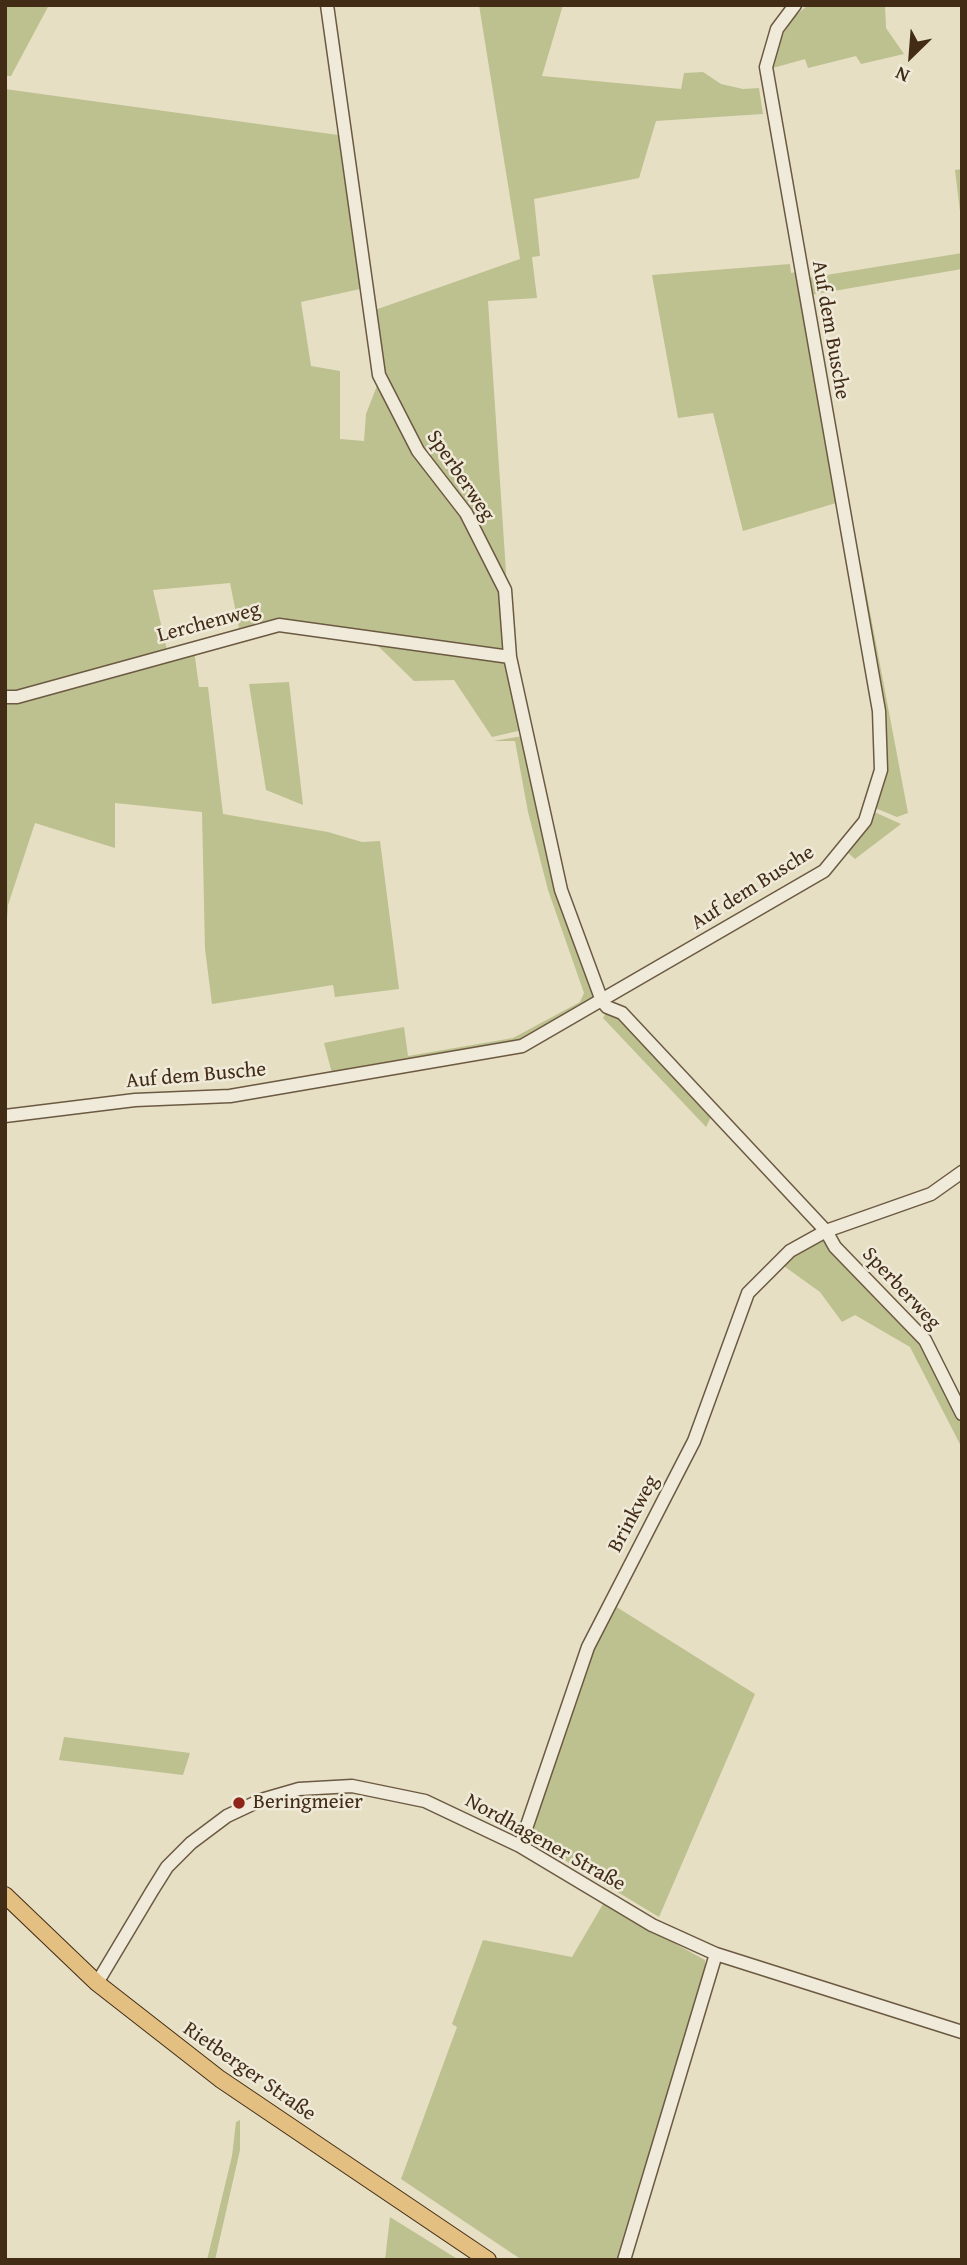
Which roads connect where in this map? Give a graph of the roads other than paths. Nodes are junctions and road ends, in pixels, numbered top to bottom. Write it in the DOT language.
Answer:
graph roads {
  1 [pos="327,5"];
  2 [pos="795,5"];
  3 [pos="510,657"];
  4 [pos="5,697"];
  5 [pos="618,993"];
  6 [pos="602,1001"];
  7 [pos="622,1013"];
  8 [pos="5,1116"];
  9 [pos="962,1172"];
  10 [pos="826,1231"];
  11 [pos="962,1414"];
  12 [pos="520,1846"];
  13 [pos="5,1895"];
  14 [pos="716,1954"];
  15 [pos="97,1983"];
  16 [pos="962,2032"];
  17 [pos="488,2260"];
  18 [pos="624,2260"];
  1 -- 3 [label="street, Sperberweg"];
  2 -- 5 [label="street, Auf dem Busche"];
  3 -- 4 [label="street, Lerchenweg"];
  3 -- 6 [label="street, Sperberweg"];
  5 -- 6 [label="street, Auf dem Busche"];
  5 -- 7 [label="street"];
  6 -- 7 [label="street"];
  6 -- 8 [label="street, Auf dem Busche"];
  7 -- 10 [label="street"];
  9 -- 10 [label="street, Brinkweg"];
  10 -- 11 [label="street, Sperberweg"];
  10 -- 12 [label="street, Brinkweg"];
  12 -- 14 [label="street, Nordhagener Straße"];
  12 -- 15 [label="street, Nordhagener Straße"];
  13 -- 15 [label="main road, Rietberger Straße"];
  14 -- 16 [label="street, Nordhagener Straße"];
  14 -- 18 [label="street"];
  15 -- 17 [label="main road, Rietberger Straße"];
}
